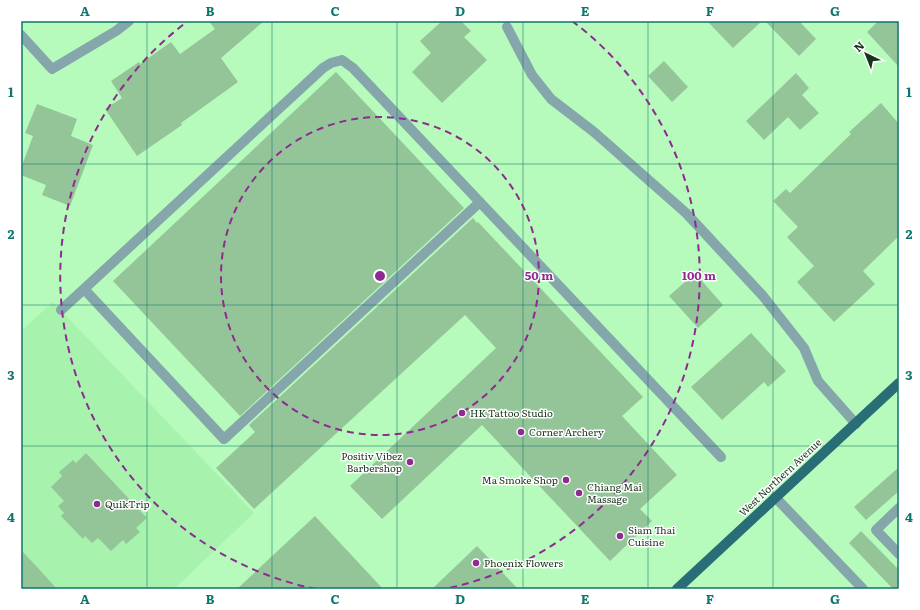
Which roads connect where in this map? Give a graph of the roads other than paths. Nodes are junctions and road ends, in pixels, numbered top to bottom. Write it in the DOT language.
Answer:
graph roads {
  1 [pos="130,21"];
  2 [pos="507,27"];
  3 [pos="21,35"];
  4 [pos="480,202"];
  5 [pos="84,289"];
  6 [pos="61,310"];
  7 [pos="899,383"];
  8 [pos="856,424"];
  9 [pos="721,457"];
  10 [pos="775,498"];
  11 [pos="899,508"];
  12 [pos="899,554"];
  13 [pos="677,589"];
  14 [pos="863,589"];
  1 -- 3 [label="street"];
  2 -- 8 [label="street"];
  4 -- 5 [label="street"];
  4 -- 5 [label="street"];
  4 -- 9 [label="street"];
  5 -- 6 [label="street"];
  7 -- 8 [label="main road, West Northern Avenue"];
  8 -- 10 [label="main road, West Northern Avenue"];
  10 -- 13 [label="main road, West Northern Avenue"];
  10 -- 14 [label="street"];
  11 -- 12 [label="street"];
}
